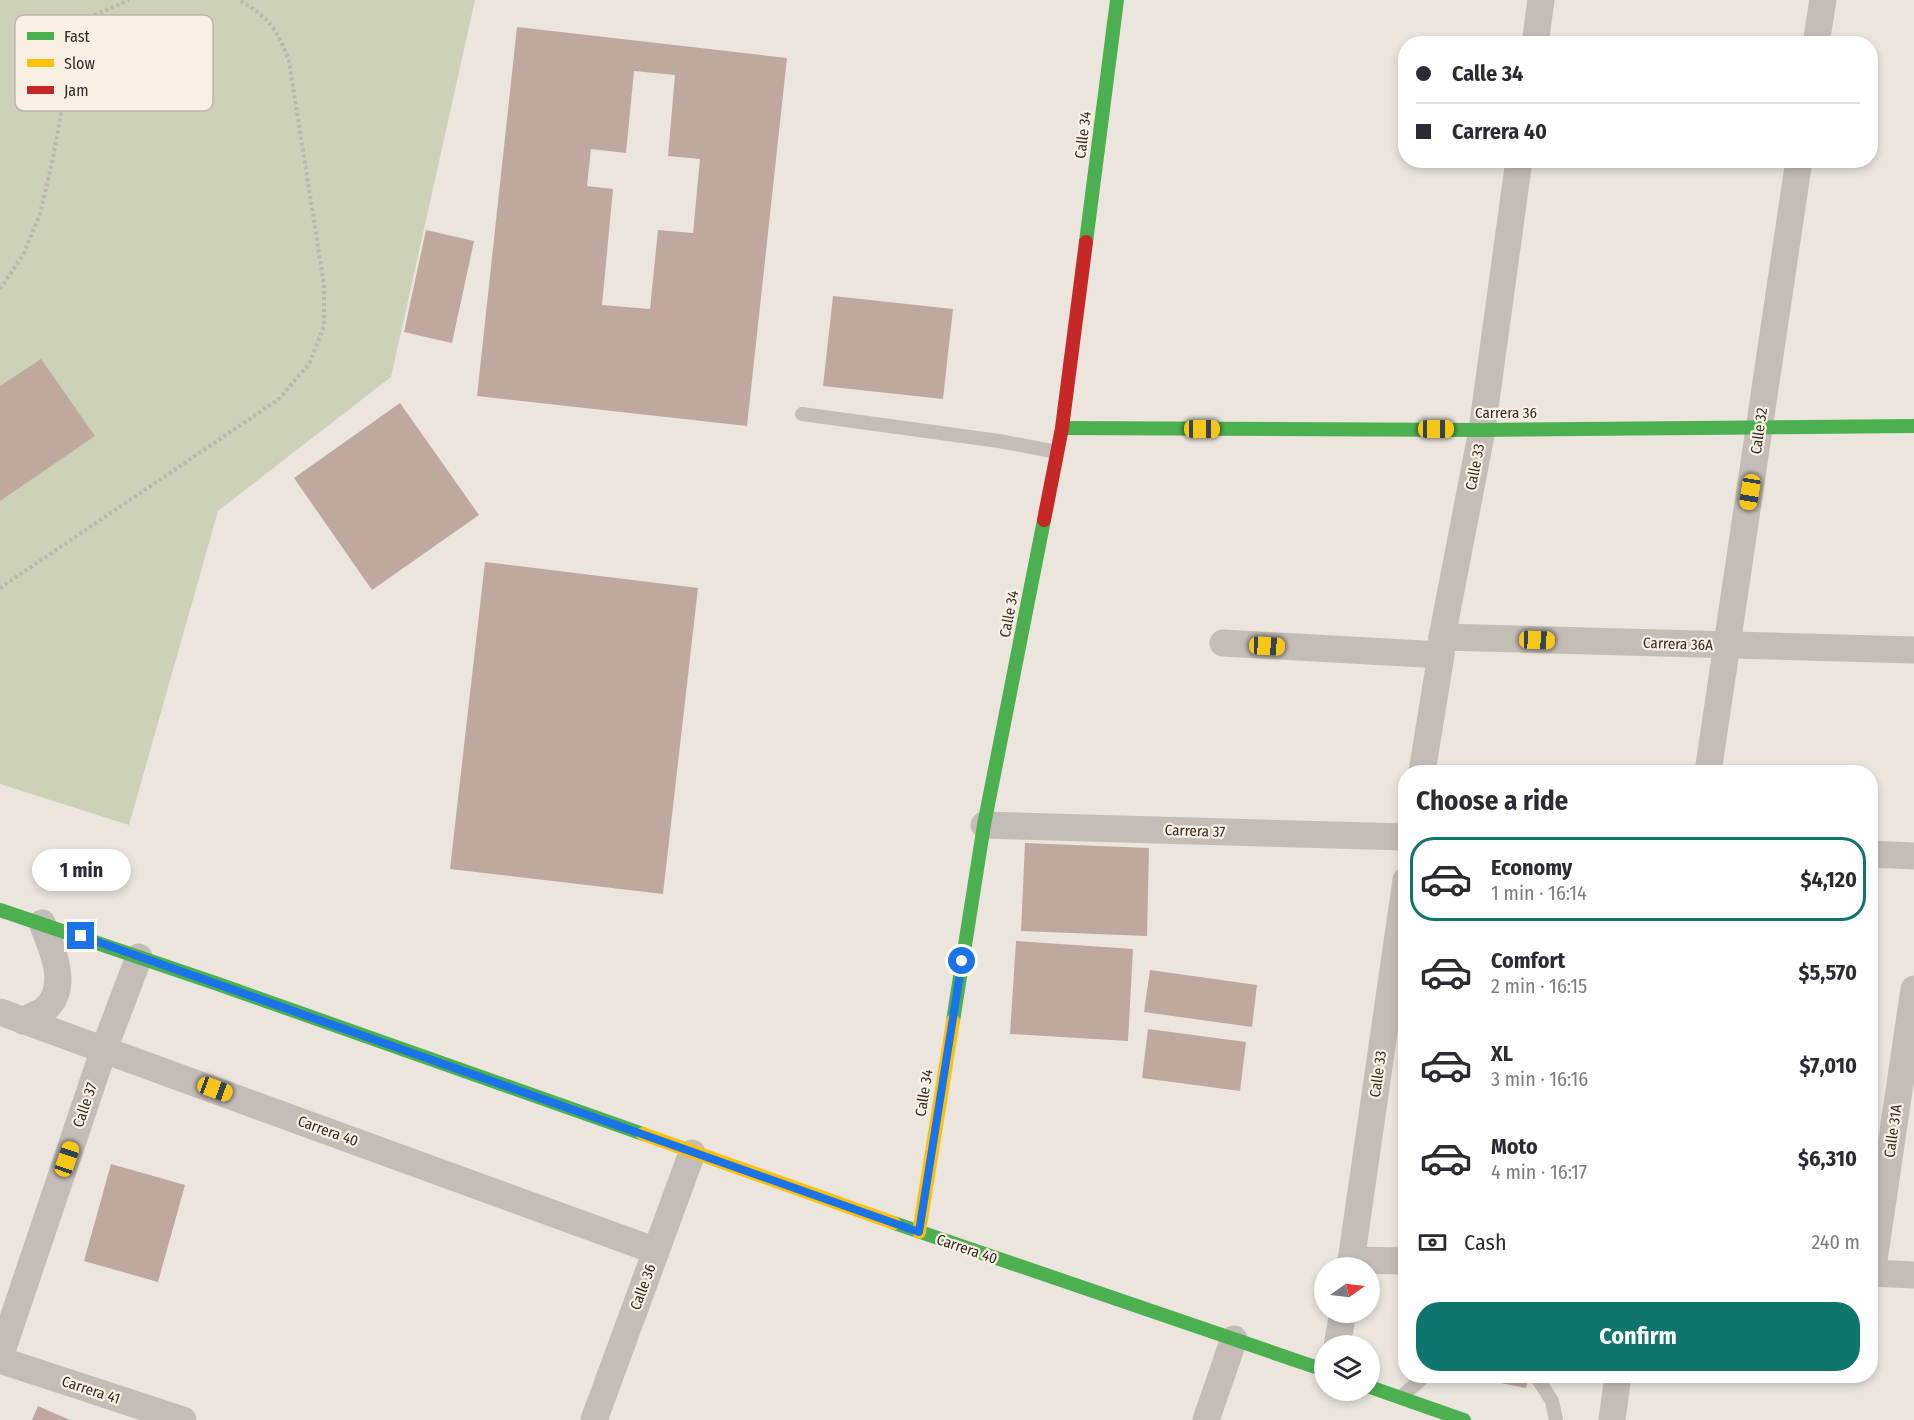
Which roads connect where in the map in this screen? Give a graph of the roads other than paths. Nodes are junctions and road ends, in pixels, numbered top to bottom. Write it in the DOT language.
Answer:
graph roads {
  1 [pos="1117,0"];
  2 [pos="1541,0"];
  3 [pos="1823,0"];
  4 [pos="1536,36"];
  5 [pos="1817,36"];
  6 [pos="1518,168"];
  7 [pos="1798,168"];
  8 [pos="802,414"];
  9 [pos="1914,426"];
  10 [pos="1759,427"];
  11 [pos="1062,428"];
  12 [pos="1482,430"];
  13 [pos="1057,452"];
  14 [pos="1223,643"];
  15 [pos="1441,646"];
  16 [pos="1727,646"];
  17 [pos="1914,650"];
  18 [pos="1423,765"];
  19 [pos="1709,765"];
  20 [pos="984,825"];
  21 [pos="1398,837"];
  22 [pos="1878,854"];
  23 [pos="1914,856"];
  24 [pos="0,910"];
  25 [pos="42,923"];
  26 [pos="1398,936"];
  27 [pos="140,957"];
  28 [pos="1914,989"];
  29 [pos="11,1017"];
  30 [pos="104,1049"];
  31 [pos="692,1153"];
  32 [pos="1878,1228"];
  33 [pos="919,1232"];
  34 [pos="656,1251"];
  35 [pos="1352,1257"];
  36 [pos="1398,1261"];
  37 [pos="1380,1262"];
  38 [pos="1878,1274"];
  39 [pos="1914,1275"];
  40 [pos="1234,1339"];
  41 [pos="0,1358"];
  42 [pos="1314,1367"];
  43 [pos="1417,1383"];
  44 [pos="1540,1383"];
  45 [pos="1617,1383"];
  46 [pos="1380,1390"];
  47 [pos="1401,1398"];
  48 [pos="183,1420"];
  49 [pos="594,1420"];
  50 [pos="1206,1420"];
  51 [pos="1464,1420"];
  52 [pos="1556,1420"];
  53 [pos="1612,1420"];
  1 -- 11 [label="street, Calle 34"];
  2 -- 4 [label="street"];
  3 -- 5 [label="street"];
  6 -- 12 [label="street, Calle 33"];
  7 -- 10 [label="street, Calle 32"];
  8 -- 13 [label="lane"];
  9 -- 10 [label="street, Carrera 36"];
  10 -- 12 [label="street, Carrera 36"];
  10 -- 16 [label="street, Calle 32"];
  11 -- 12 [label="street, Carrera 36"];
  11 -- 13 [label="street, Calle 34"];
  12 -- 15 [label="street, Calle 33"];
  13 -- 20 [label="street, Calle 34"];
  14 -- 15 [label="street, Carrera 36A"];
  15 -- 16 [label="street, Carrera 36A"];
  15 -- 18 [label="street, Calle 33"];
  16 -- 17 [label="street, Carrera 36A"];
  16 -- 19 [label="street, Calle 32"];
  20 -- 21 [label="street, Carrera 37"];
  20 -- 33 [label="street, Calle 34"];
  22 -- 23 [label="street"];
  24 -- 25 [label="street, Carrera 40"];
  25 -- 27 [label="street, Carrera 40"];
  25 -- 29 [label="street"];
  26 -- 35 [label="street, Calle 33"];
  27 -- 30 [label="street, Calle 37"];
  27 -- 31 [label="street, Carrera 40"];
  28 -- 32 [label="street, Calle 31A"];
  29 -- 30 [label="street, Carrera 40"];
  30 -- 34 [label="street, Carrera 40"];
  30 -- 41 [label="street, Calle 37"];
  31 -- 33 [label="street, Carrera 40"];
  31 -- 34 [label="street, Calle 36"];
  33 -- 40 [label="street, Carrera 40"];
  34 -- 49 [label="street, Calle 36"];
  36 -- 37 [label="street"];
  38 -- 39 [label="street"];
  40 -- 42 [label="street, Carrera 40"];
  40 -- 50 [label="street"];
  41 -- 48 [label="street, Carrera 41"];
  43 -- 47 [label="lane"];
  44 -- 52 [label="lane"];
  45 -- 53 [label="street"];
  46 -- 47 [label="street"];
  47 -- 51 [label="street"];
}
